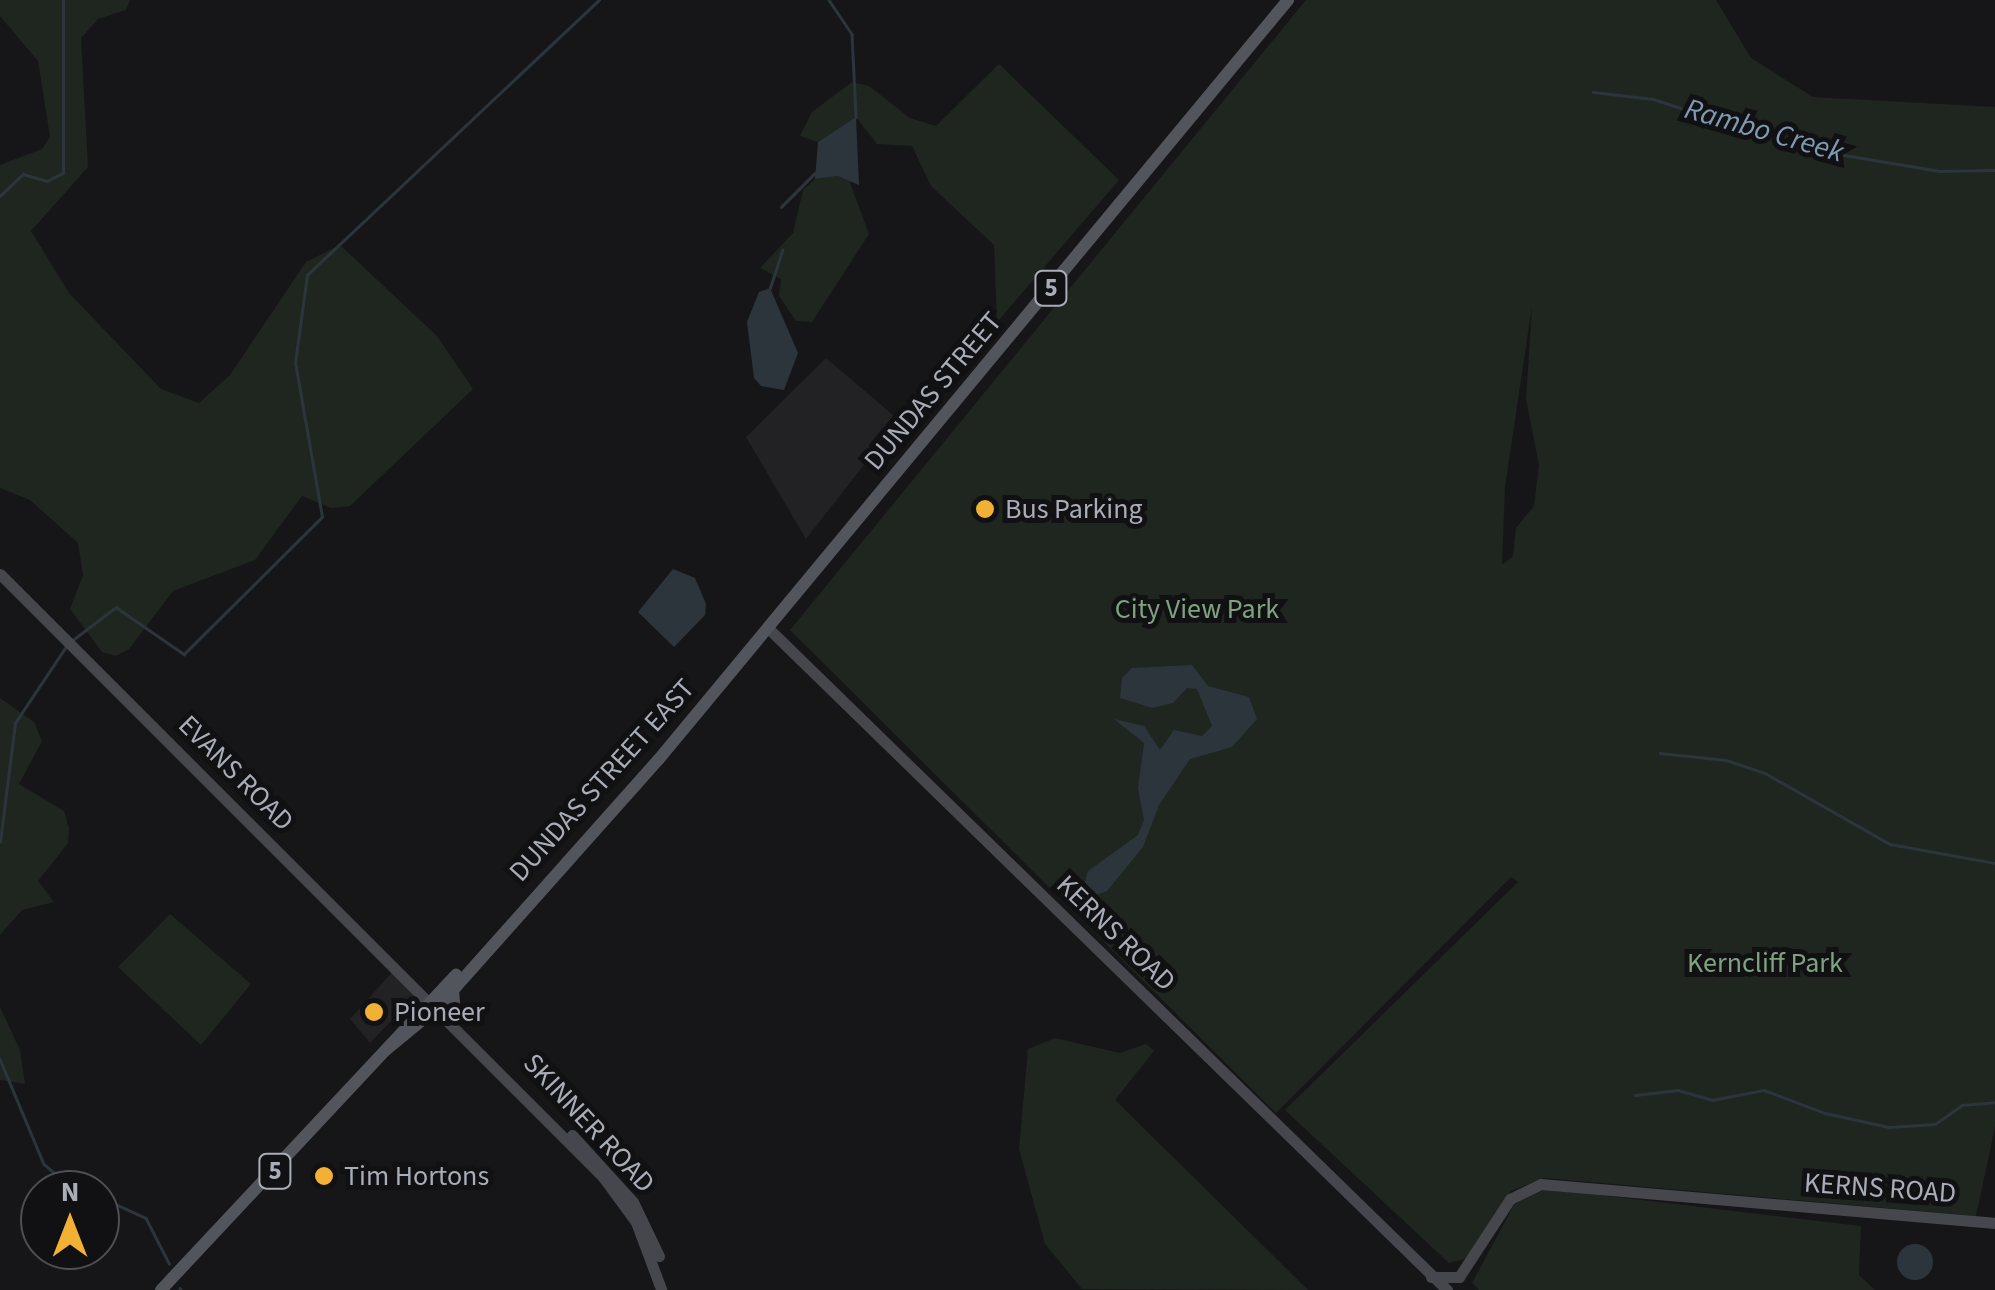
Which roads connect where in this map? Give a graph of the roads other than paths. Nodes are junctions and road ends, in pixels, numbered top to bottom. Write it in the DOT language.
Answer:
graph roads {
  1 [pos="1288,0"];
  2 [pos="0,574"];
  3 [pos="768,629"];
  4 [pos="471,964"];
  5 [pos="454,988"];
  6 [pos="436,1006"];
  7 [pos="455,1021"];
  8 [pos="1995,1223"];
  9 [pos="1448,1288"];
  10 [pos="161,1290"];
  11 [pos="661,1290"];
  1 -- 3 [label="main road, DUNDAS STREET / 5"];
  2 -- 6 [label="street, EVANS ROAD"];
  3 -- 4 [label="main road, DUNDAS STREET EAST / 5"];
  3 -- 9 [label="street, KERNS ROAD"];
  4 -- 5 [label="main road, DUNDAS STREET EAST / 5"];
  4 -- 6 [label="main road, DUNDAS STREET EAST"];
  5 -- 6 [label="main road, DUNDAS STREET EAST / 5"];
  5 -- 7 [label="main road"];
  6 -- 7 [label="street, SKINNER ROAD"];
  6 -- 10 [label="main road, DUNDAS STREET EAST / 5"];
  6 -- 11 [label="street, SKINNER ROAD"];
  7 -- 11 [label="street, SKINNER ROAD"];
  8 -- 9 [label="street, KERNS ROAD"];
}
